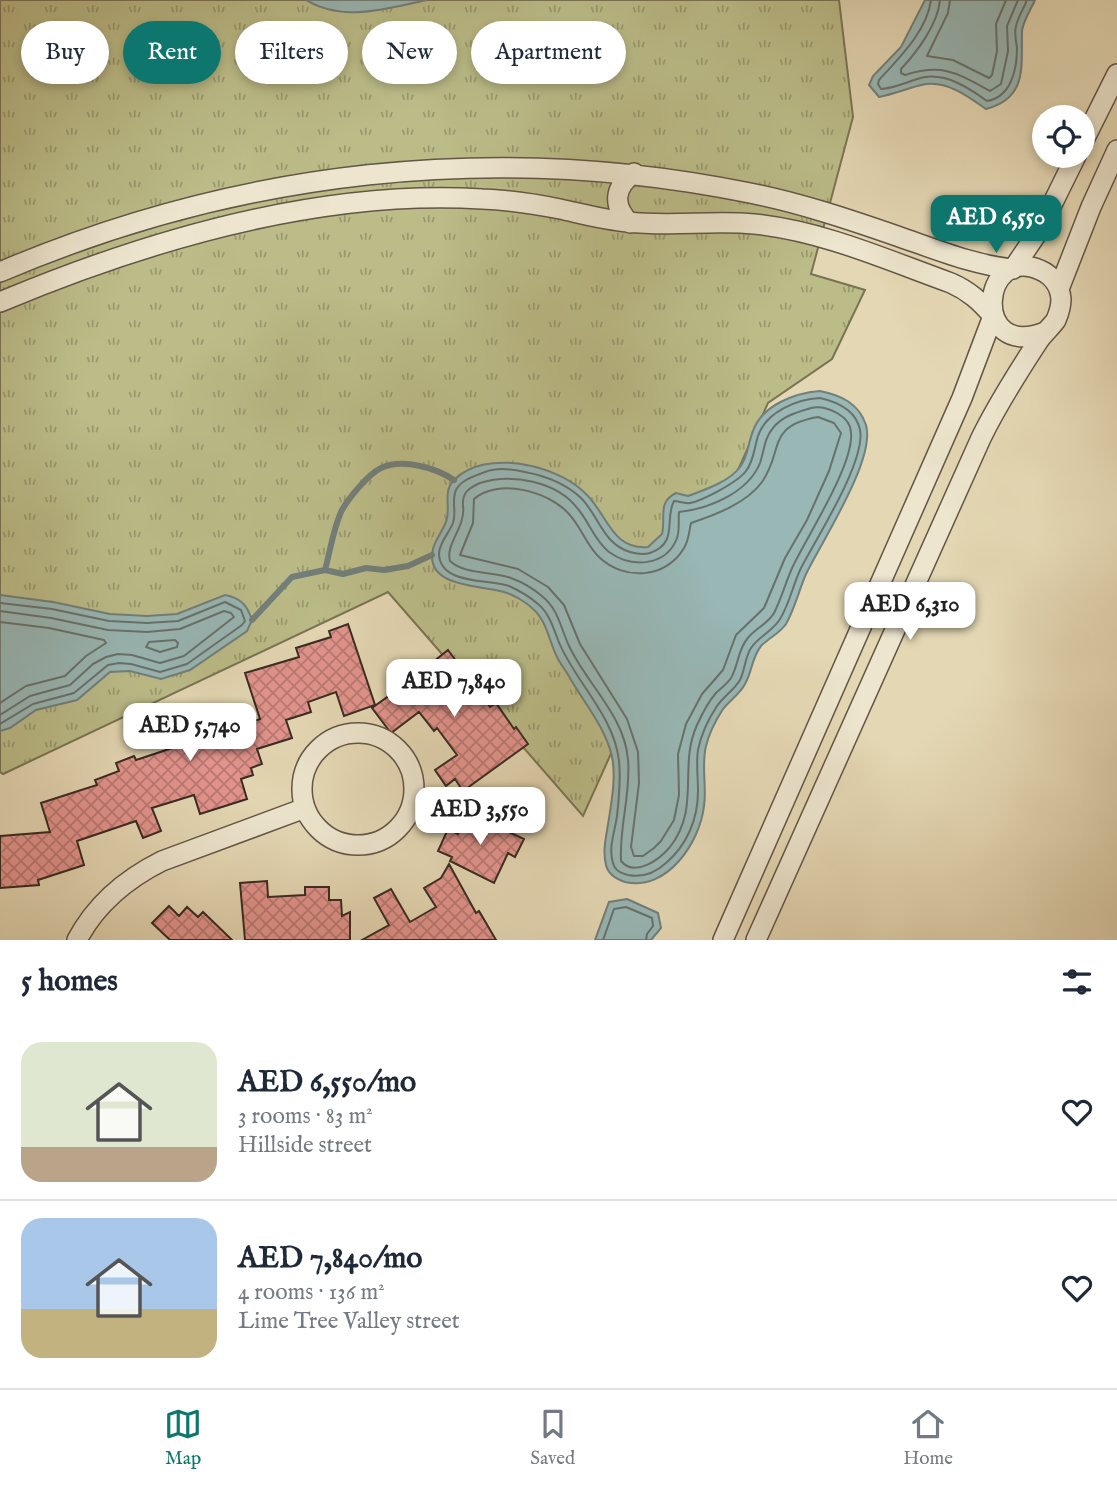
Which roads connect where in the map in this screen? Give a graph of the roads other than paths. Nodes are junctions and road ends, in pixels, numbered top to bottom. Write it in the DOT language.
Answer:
graph roads {
  1 [pos="1117,74"];
  2 [pos="1095,118"];
  3 [pos="1117,150"];
  4 [pos="1070,168"];
  5 [pos="634,173"];
  6 [pos="629,223"];
  7 [pos="1013,268"];
  8 [pos="0,272"];
  9 [pos="1059,289"];
  10 [pos="0,302"];
  11 [pos="993,316"];
  12 [pos="1045,332"];
  13 [pos="305,808"];
  14 [pos="77,940"];
  15 [pos="723,940"];
  16 [pos="756,940"];
  1 -- 2 [label="street"];
  3 -- 9 [label="street"];
  4 -- 7 [label="street"];
  5 -- 6 [label="street"];
  5 -- 7 [label="street"];
  5 -- 8 [label="street"];
  6 -- 10 [label="street"];
  6 -- 11 [label="street"];
  7 -- 9 [label="street"];
  7 -- 11 [label="street"];
  9 -- 12 [label="street"];
  11 -- 12 [label="street"];
  11 -- 15 [label="street"];
  12 -- 16 [label="street"];
  13 -- 13 [label="street"];
  13 -- 14 [label="street"];
}
